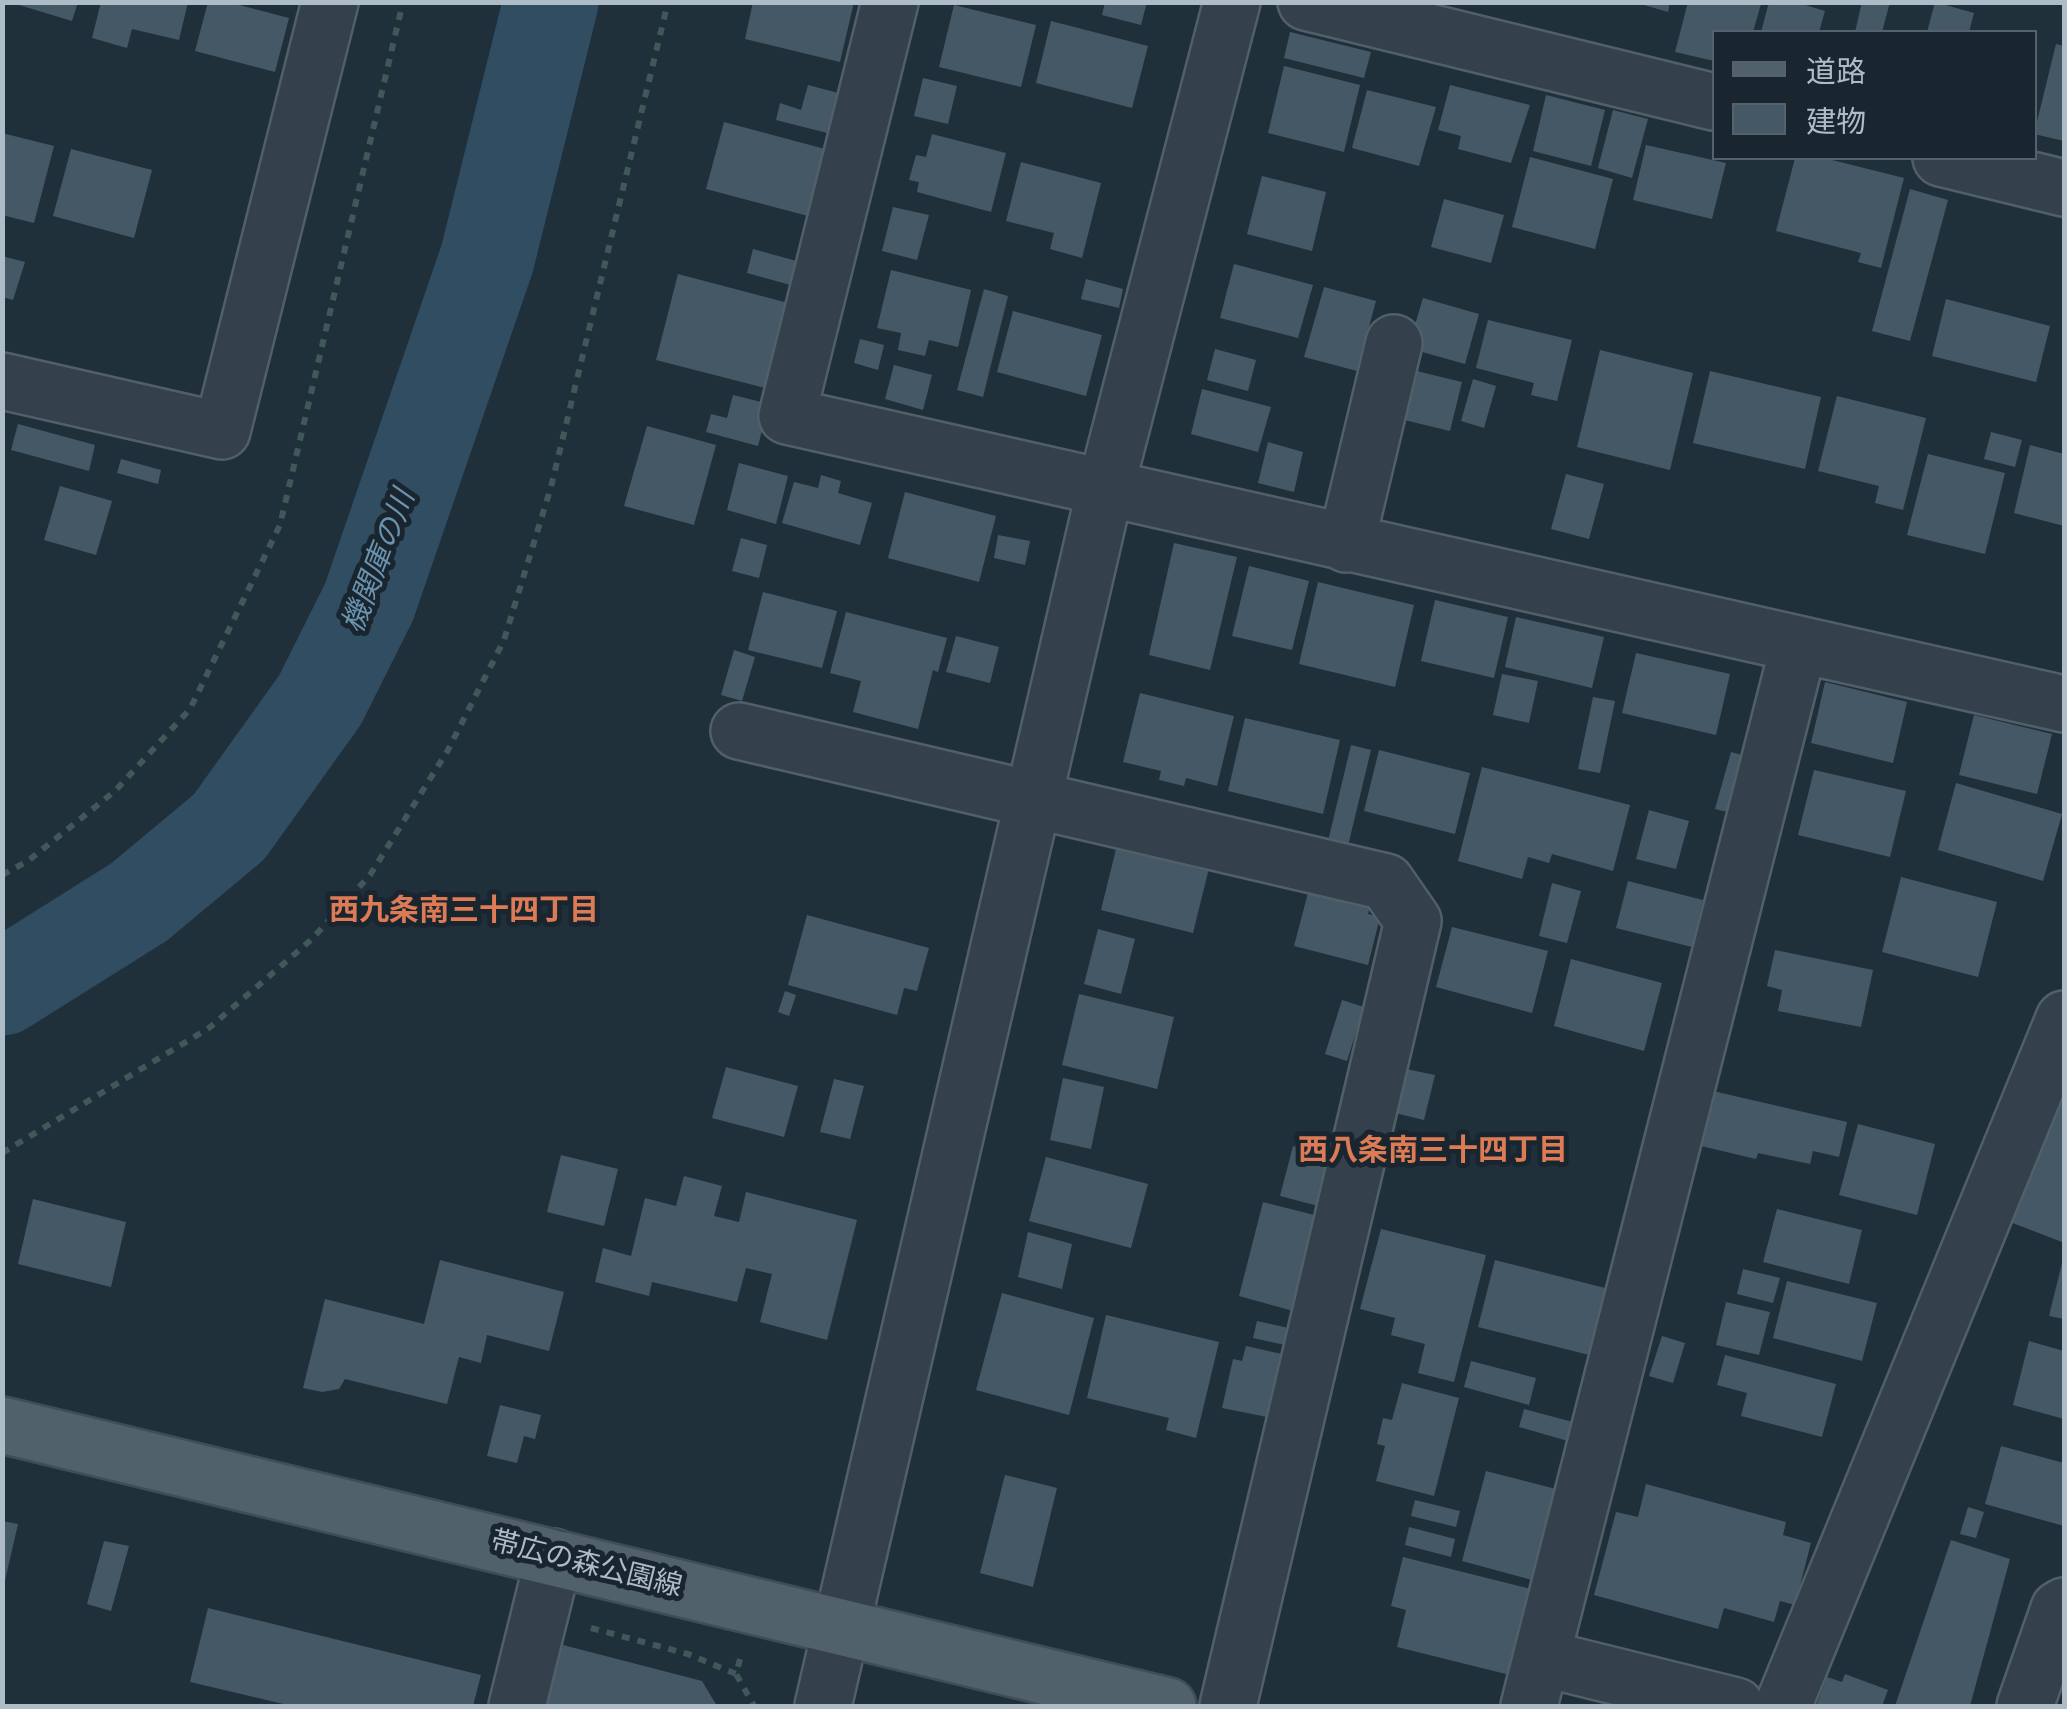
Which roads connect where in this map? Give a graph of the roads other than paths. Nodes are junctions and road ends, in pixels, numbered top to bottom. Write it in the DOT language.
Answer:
graph roads {
  1 [pos="330,2"];
  2 [pos="890,2"];
  3 [pos="1232,2"];
  4 [pos="1306,2"];
  5 [pos="1712,102"];
  6 [pos="1948,160"];
  7 [pos="2064,188"];
  8 [pos="1394,343"];
  9 [pos="2,381"];
  10 [pos="1105,490"];
  11 [pos="1346,544"];
  12 [pos="1799,645"];
  13 [pos="2064,704"];
  14 [pos="739,731"];
  15 [pos="1033,798"];
  16 [pos="2064,1019"];
  17 [pos="2,1426"];
  18 [pos="554,1557"];
  19 [pos="2064,1606"];
  20 [pos="842,1626"];
  21 [pos="1536,1682"];
  22 [pos="517,1706"];
  23 [pos="822,1706"];
  24 [pos="1168,1706"];
  25 [pos="1228,1706"];
  26 [pos="1736,1706"];
  27 [pos="1783,1706"];
  28 [pos="2025,1706"];
  1 -- 9 [label="street"];
  2 -- 10 [label="street"];
  3 -- 10 [label="street"];
  4 -- 5 [label="street"];
  6 -- 7 [label="street"];
  8 -- 11 [label="street"];
  10 -- 11 [label="street"];
  10 -- 15 [label="street"];
  11 -- 12 [label="street"];
  12 -- 13 [label="street"];
  12 -- 21 [label="street"];
  14 -- 15 [label="street"];
  15 -- 20 [label="street"];
  15 -- 25 [label="street"];
  16 -- 27 [label="street"];
  17 -- 18 [label="main road, 帯広の森公園線"];
  18 -- 20 [label="main road, 帯広の森公園線"];
  18 -- 22 [label="street"];
  19 -- 28 [label="street"];
  20 -- 23 [label="street"];
  20 -- 24 [label="main road, 帯広の森公園線"];
  21 -- 26 [label="street"];
}
